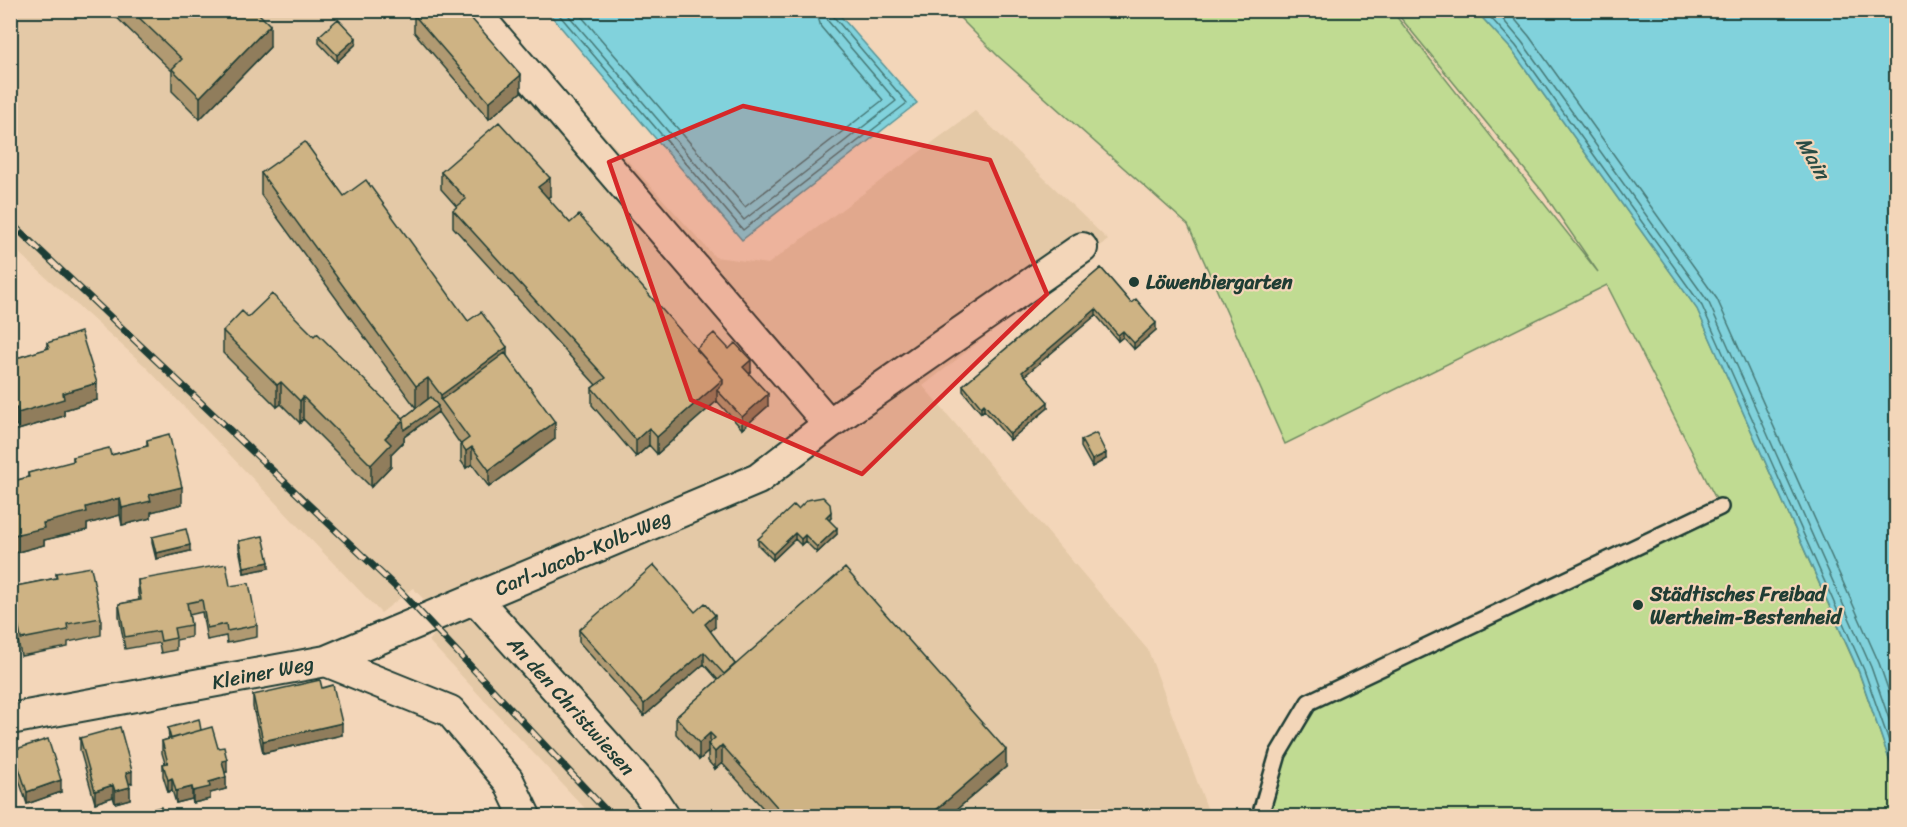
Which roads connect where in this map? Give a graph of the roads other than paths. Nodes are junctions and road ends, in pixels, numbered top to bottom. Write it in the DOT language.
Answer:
graph roads {
  1 [pos="473,10"];
  2 [pos="1082,248"];
  3 [pos="829,424"];
  4 [pos="1720,507"];
  5 [pos="476,598"];
  6 [pos="326,661"];
  7 [pos="10,719"];
  8 [pos="525,816"];
  9 [pos="664,816"];
  10 [pos="1260,816"];
  1 -- 3 [label="street"];
  2 -- 3 [label="street, Carl-Jacob-Kolb-Weg"];
  3 -- 5 [label="street, Carl-Jacob-Kolb-Weg"];
  4 -- 10 [label="lane"];
  5 -- 6 [label="street, Carl-Jacob-Kolb-Weg"];
  5 -- 9 [label="street, An den Christwiesen"];
  6 -- 7 [label="street, Kleiner Weg"];
  6 -- 8 [label="street, Kleiner Weg"];
}
